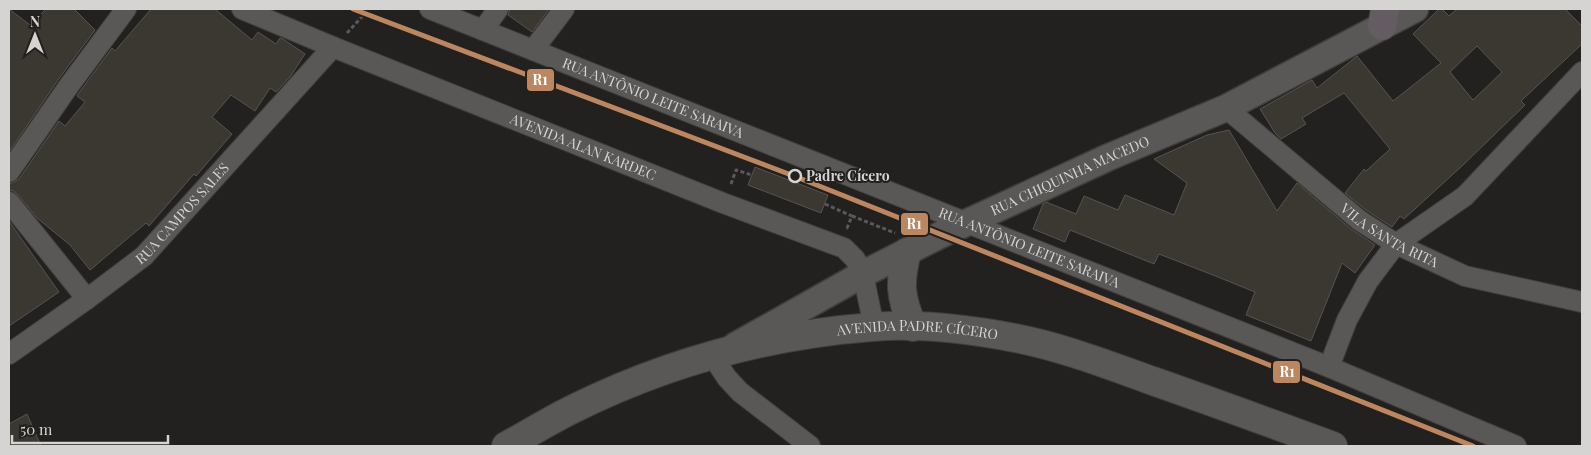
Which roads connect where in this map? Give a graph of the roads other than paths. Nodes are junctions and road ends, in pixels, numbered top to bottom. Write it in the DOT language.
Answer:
graph roads {
  1 [pos="126,9"];
  2 [pos="242,9"];
  3 [pos="430,9"];
  4 [pos="498,9"];
  5 [pos="564,9"];
  6 [pos="1415,9"];
  7 [pos="1383,17"];
  8 [pos="483,30"];
  9 [pos="333,47"];
  10 [pos="533,50"];
  11 [pos="1582,72"];
  12 [pos="1226,108"];
  13 [pos="9,172"];
  14 [pos="9,202"];
  15 [pos="966,223"];
  16 [pos="1396,244"];
  17 [pos="907,252"];
  18 [pos="862,274"];
  19 [pos="86,300"];
  20 [pos="1582,302"];
  21 [pos="874,327"];
  22 [pos="913,327"];
  23 [pos="720,352"];
  24 [pos="9,354"];
  25 [pos="1329,367"];
  26 [pos="506,446"];
  27 [pos="810,446"];
  28 [pos="1333,446"];
  29 [pos="1516,446"];
  1 -- 13 [label="street"];
  2 -- 9 [label="street, AVENIDA ALAN KARDEC"];
  3 -- 8 [label="street, RUA ANTÔNIO LEITE SARAIVA"];
  4 -- 8 [label="street"];
  5 -- 10 [label="street"];
  6 -- 7 [label="street, RUA CHIQUINHA MACEDO"];
  7 -- 12 [label="street, RUA CHIQUINHA MACEDO"];
  8 -- 10 [label="street, RUA ANTÔNIO LEITE SARAIVA"];
  9 -- 18 [label="street, AVENIDA ALAN KARDEC"];
  9 -- 19 [label="street, RUA CAMPOS SALES"];
  10 -- 15 [label="street, RUA ANTÔNIO LEITE SARAIVA"];
  11 -- 16 [label="street"];
  12 -- 15 [label="street, RUA CHIQUINHA MACEDO"];
  12 -- 16 [label="street, VILA SANTA RITA"];
  14 -- 19 [label="street"];
  15 -- 17 [label="street, RUA CHIQUINHA MACEDO"];
  15 -- 25 [label="street, RUA ANTÔNIO LEITE SARAIVA"];
  16 -- 20 [label="street, VILA SANTA RITA"];
  16 -- 25 [label="street"];
  17 -- 18 [label="street, RUA CHIQUINHA MACEDO"];
  17 -- 22 [label="main road"];
  18 -- 21 [label="street, AVENIDA ALAN KARDEC"];
  18 -- 23 [label="street, RUA CHIQUINHA MACEDO"];
  19 -- 24 [label="street, RUA CAMPOS SALES"];
  21 -- 22 [label="main road, AVENIDA PADRE CÍCERO"];
  21 -- 23 [label="main road, AVENIDA PADRE CÍCERO"];
  22 -- 28 [label="main road, AVENIDA PADRE CÍCERO"];
  23 -- 26 [label="main road, AVENIDA PADRE CÍCERO"];
  23 -- 27 [label="street"];
  25 -- 29 [label="street, RUA ANTÔNIO LEITE SARAIVA"];
}
